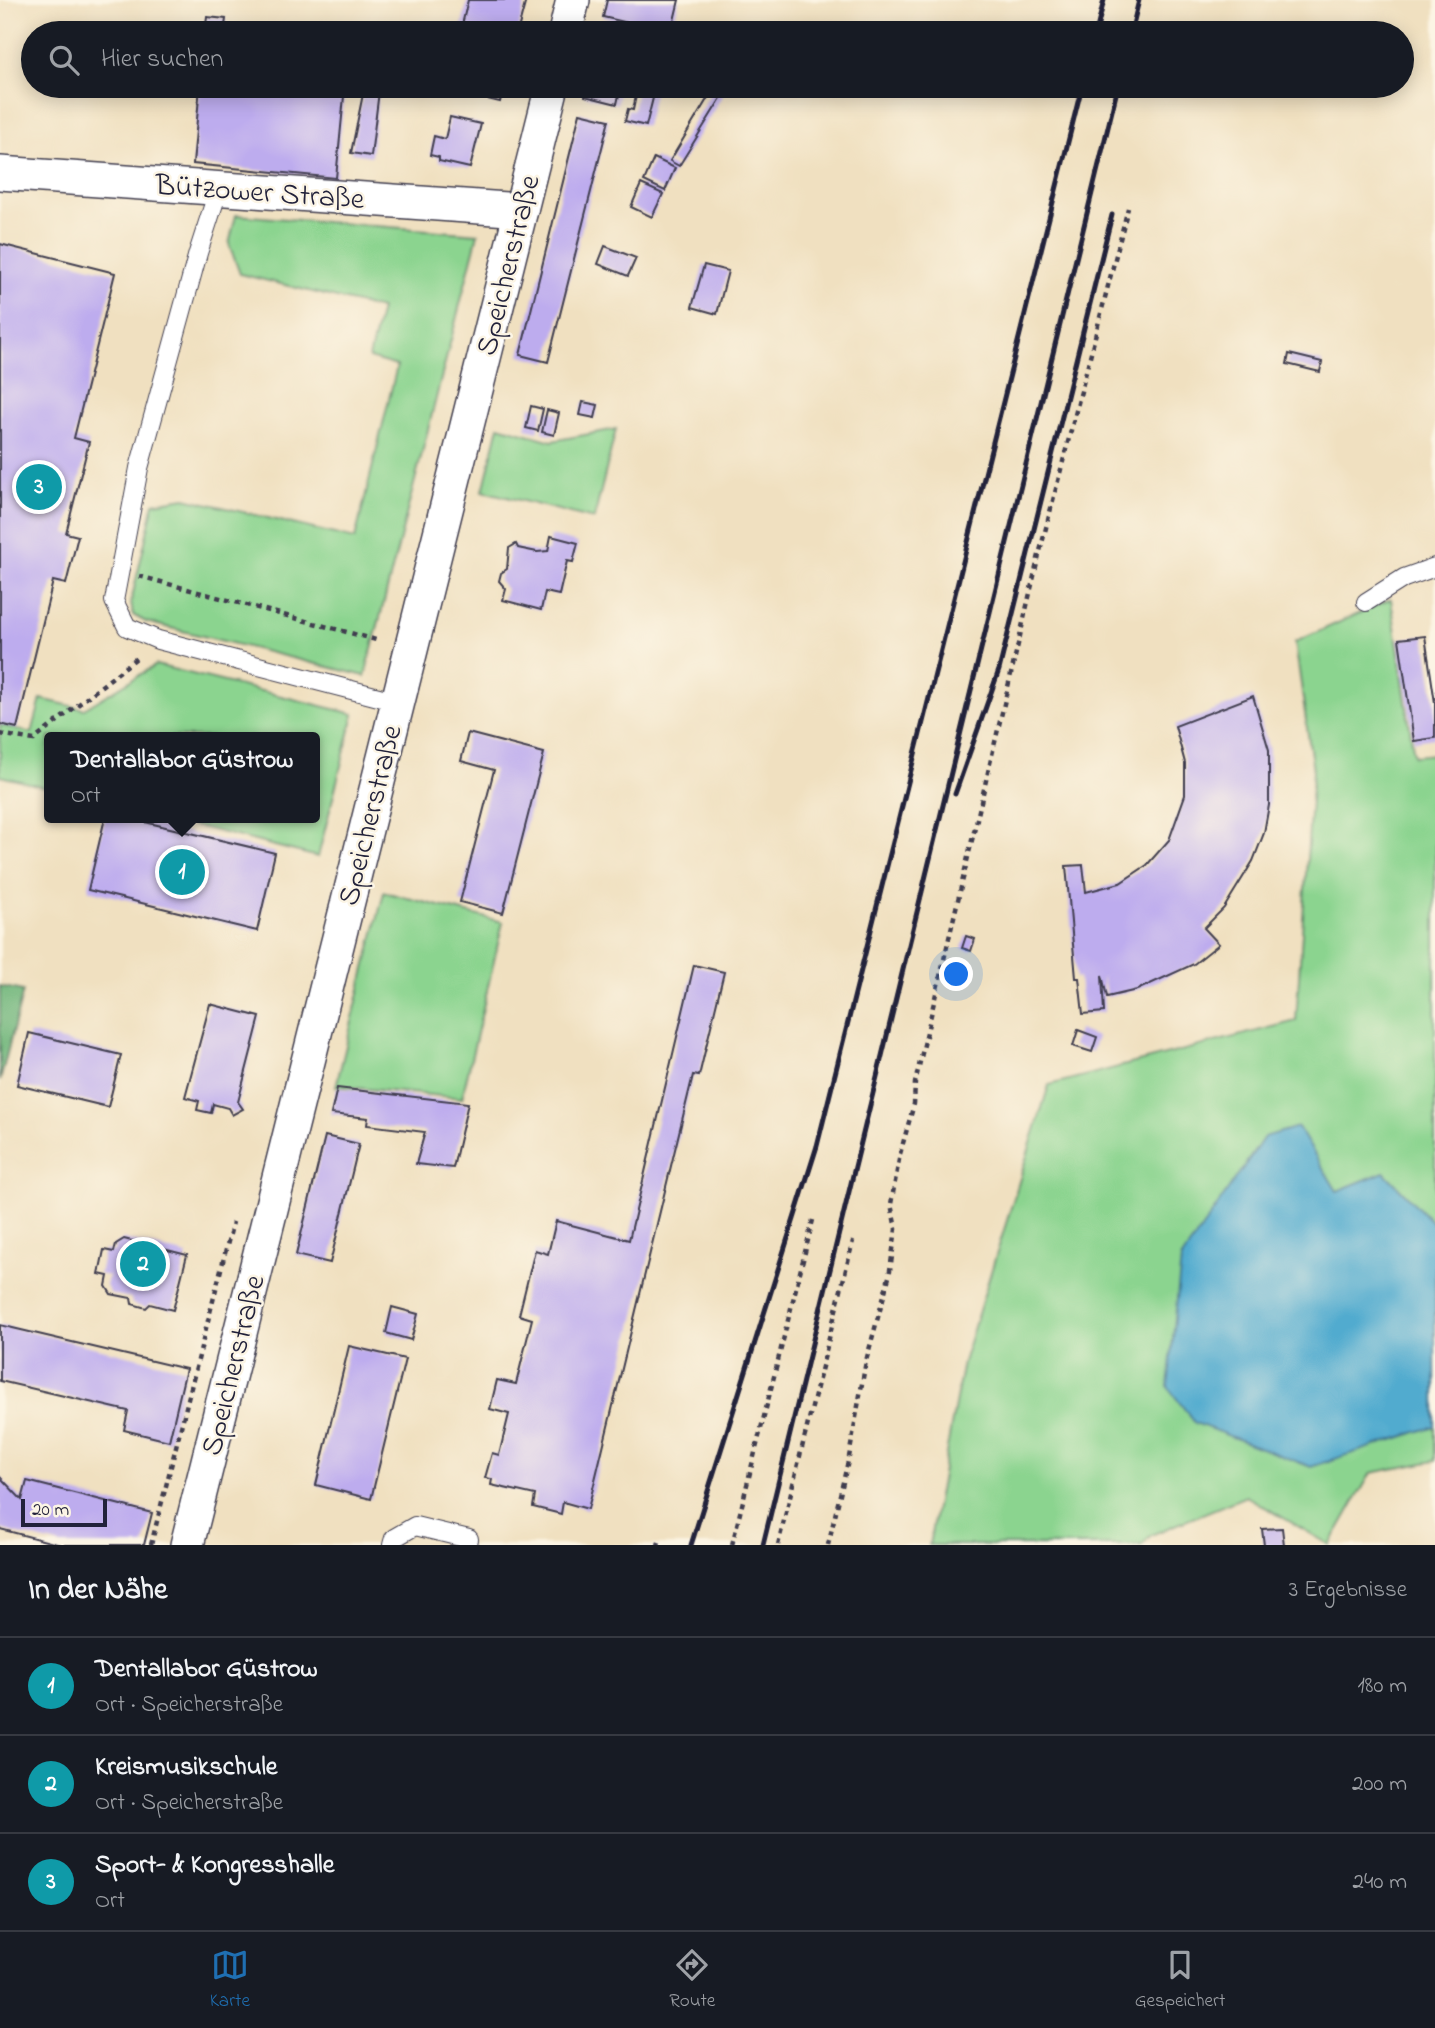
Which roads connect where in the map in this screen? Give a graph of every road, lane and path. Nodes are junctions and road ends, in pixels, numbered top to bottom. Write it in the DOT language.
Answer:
graph roads {
  1 [pos="573,0"];
  2 [pos="568,21"];
  3 [pos="549,98"];
  4 [pos="0,173"];
  5 [pos="219,188"];
  6 [pos="1128,208"];
  7 [pos="521,210"];
  8 [pos="1435,567"];
  9 [pos="118,570"];
  10 [pos="1366,602"];
  11 [pos="159,640"];
  12 [pos="380,641"];
  13 [pos="398,702"];
  14 [pos="0,734"];
  15 [pos="813,1220"];
  16 [pos="853,1241"];
  17 [pos="187,1545"];
  18 [pos="392,1545"];
  19 [pos="467,1545"];
  20 [pos="732,1545"];
  21 [pos="778,1545"];
  22 [pos="828,1545"];
  1 -- 2 [label="street"];
  3 -- 7 [label="street, Speicherstraße"];
  4 -- 5 [label="street, Bützower Straße"];
  5 -- 7 [label="street, Bützower Straße"];
  5 -- 9 [label="lane"];
  6 -- 22 [label="path"];
  7 -- 13 [label="street, Speicherstraße"];
  8 -- 10 [label="lane"];
  9 -- 11 [label="lane"];
  9 -- 12 [label="path"];
  11 -- 13 [label="lane"];
  11 -- 14 [label="path"];
  13 -- 17 [label="street, Speicherstraße"];
  15 -- 20 [label="path"];
  16 -- 21 [label="path"];
  18 -- 19 [label="lane"];
}
